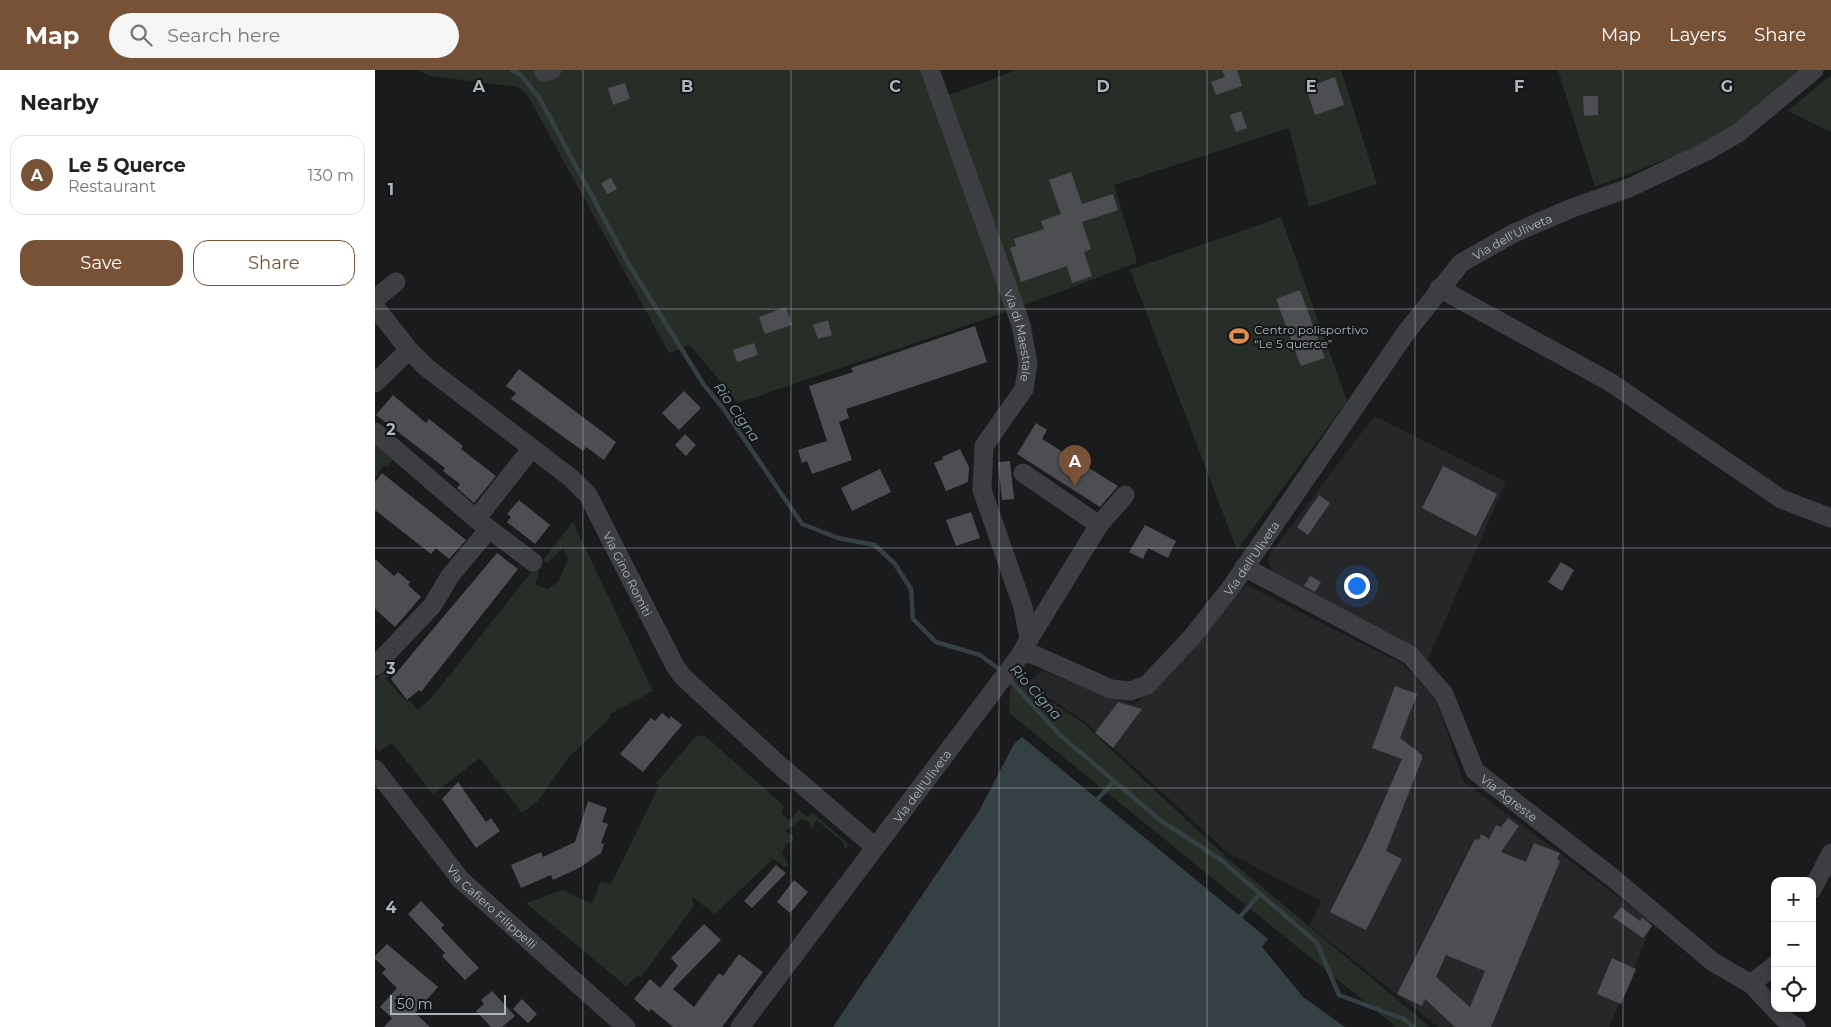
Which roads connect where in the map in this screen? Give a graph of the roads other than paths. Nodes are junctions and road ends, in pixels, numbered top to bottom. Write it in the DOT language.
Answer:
graph roads {
  1 [pos="930,70"];
  2 [pos="1814,70"];
  3 [pos="397,282"];
  4 [pos="1439,288"];
  5 [pos="375,299"];
  6 [pos="375,307"];
  7 [pos="409,350"];
  8 [pos="375,383"];
  9 [pos="375,432"];
  10 [pos="532,448"];
  11 [pos="1023,473"];
  12 [pos="1125,495"];
  13 [pos="1831,518"];
  14 [pos="483,524"];
  15 [pos="1099,525"];
  16 [pos="533,562"];
  17 [pos="1244,567"];
  18 [pos="1021,653"];
  19 [pos="375,666"];
  20 [pos="375,769"];
  21 [pos="875,847"];
  22 [pos="1831,853"];
  23 [pos="1816,882"];
  24 [pos="1771,967"];
  25 [pos="1751,984"];
  26 [pos="626,1027"];
  27 [pos="739,1027"];
  28 [pos="1796,1027"];
  1 -- 18 [label="street, Via di Maestrale"];
  2 -- 4 [label="street, Via dell'Uliveta"];
  3 -- 5 [label="street"];
  4 -- 13 [label="street"];
  4 -- 17 [label="street, Via dell'Uliveta"];
  6 -- 7 [label="street, Via Gino Romiti"];
  7 -- 8 [label="street"];
  7 -- 10 [label="street, Via Gino Romiti"];
  9 -- 14 [label="street"];
  10 -- 14 [label="street"];
  10 -- 21 [label="street, Via Gino Romiti"];
  11 -- 15 [label="street"];
  12 -- 15 [label="street"];
  14 -- 16 [label="street"];
  14 -- 19 [label="street"];
  15 -- 18 [label="street"];
  17 -- 18 [label="street, Via dell'Uliveta"];
  17 -- 25 [label="street, Via Agreste"];
  18 -- 21 [label="street, Via dell'Uliveta"];
  20 -- 26 [label="street, Via Cafiero Filippelli"];
  21 -- 27 [label="street, Via dell'Uliveta"];
  22 -- 23 [label="street"];
  24 -- 25 [label="street"];
  25 -- 28 [label="street, Via Agreste"];
}
